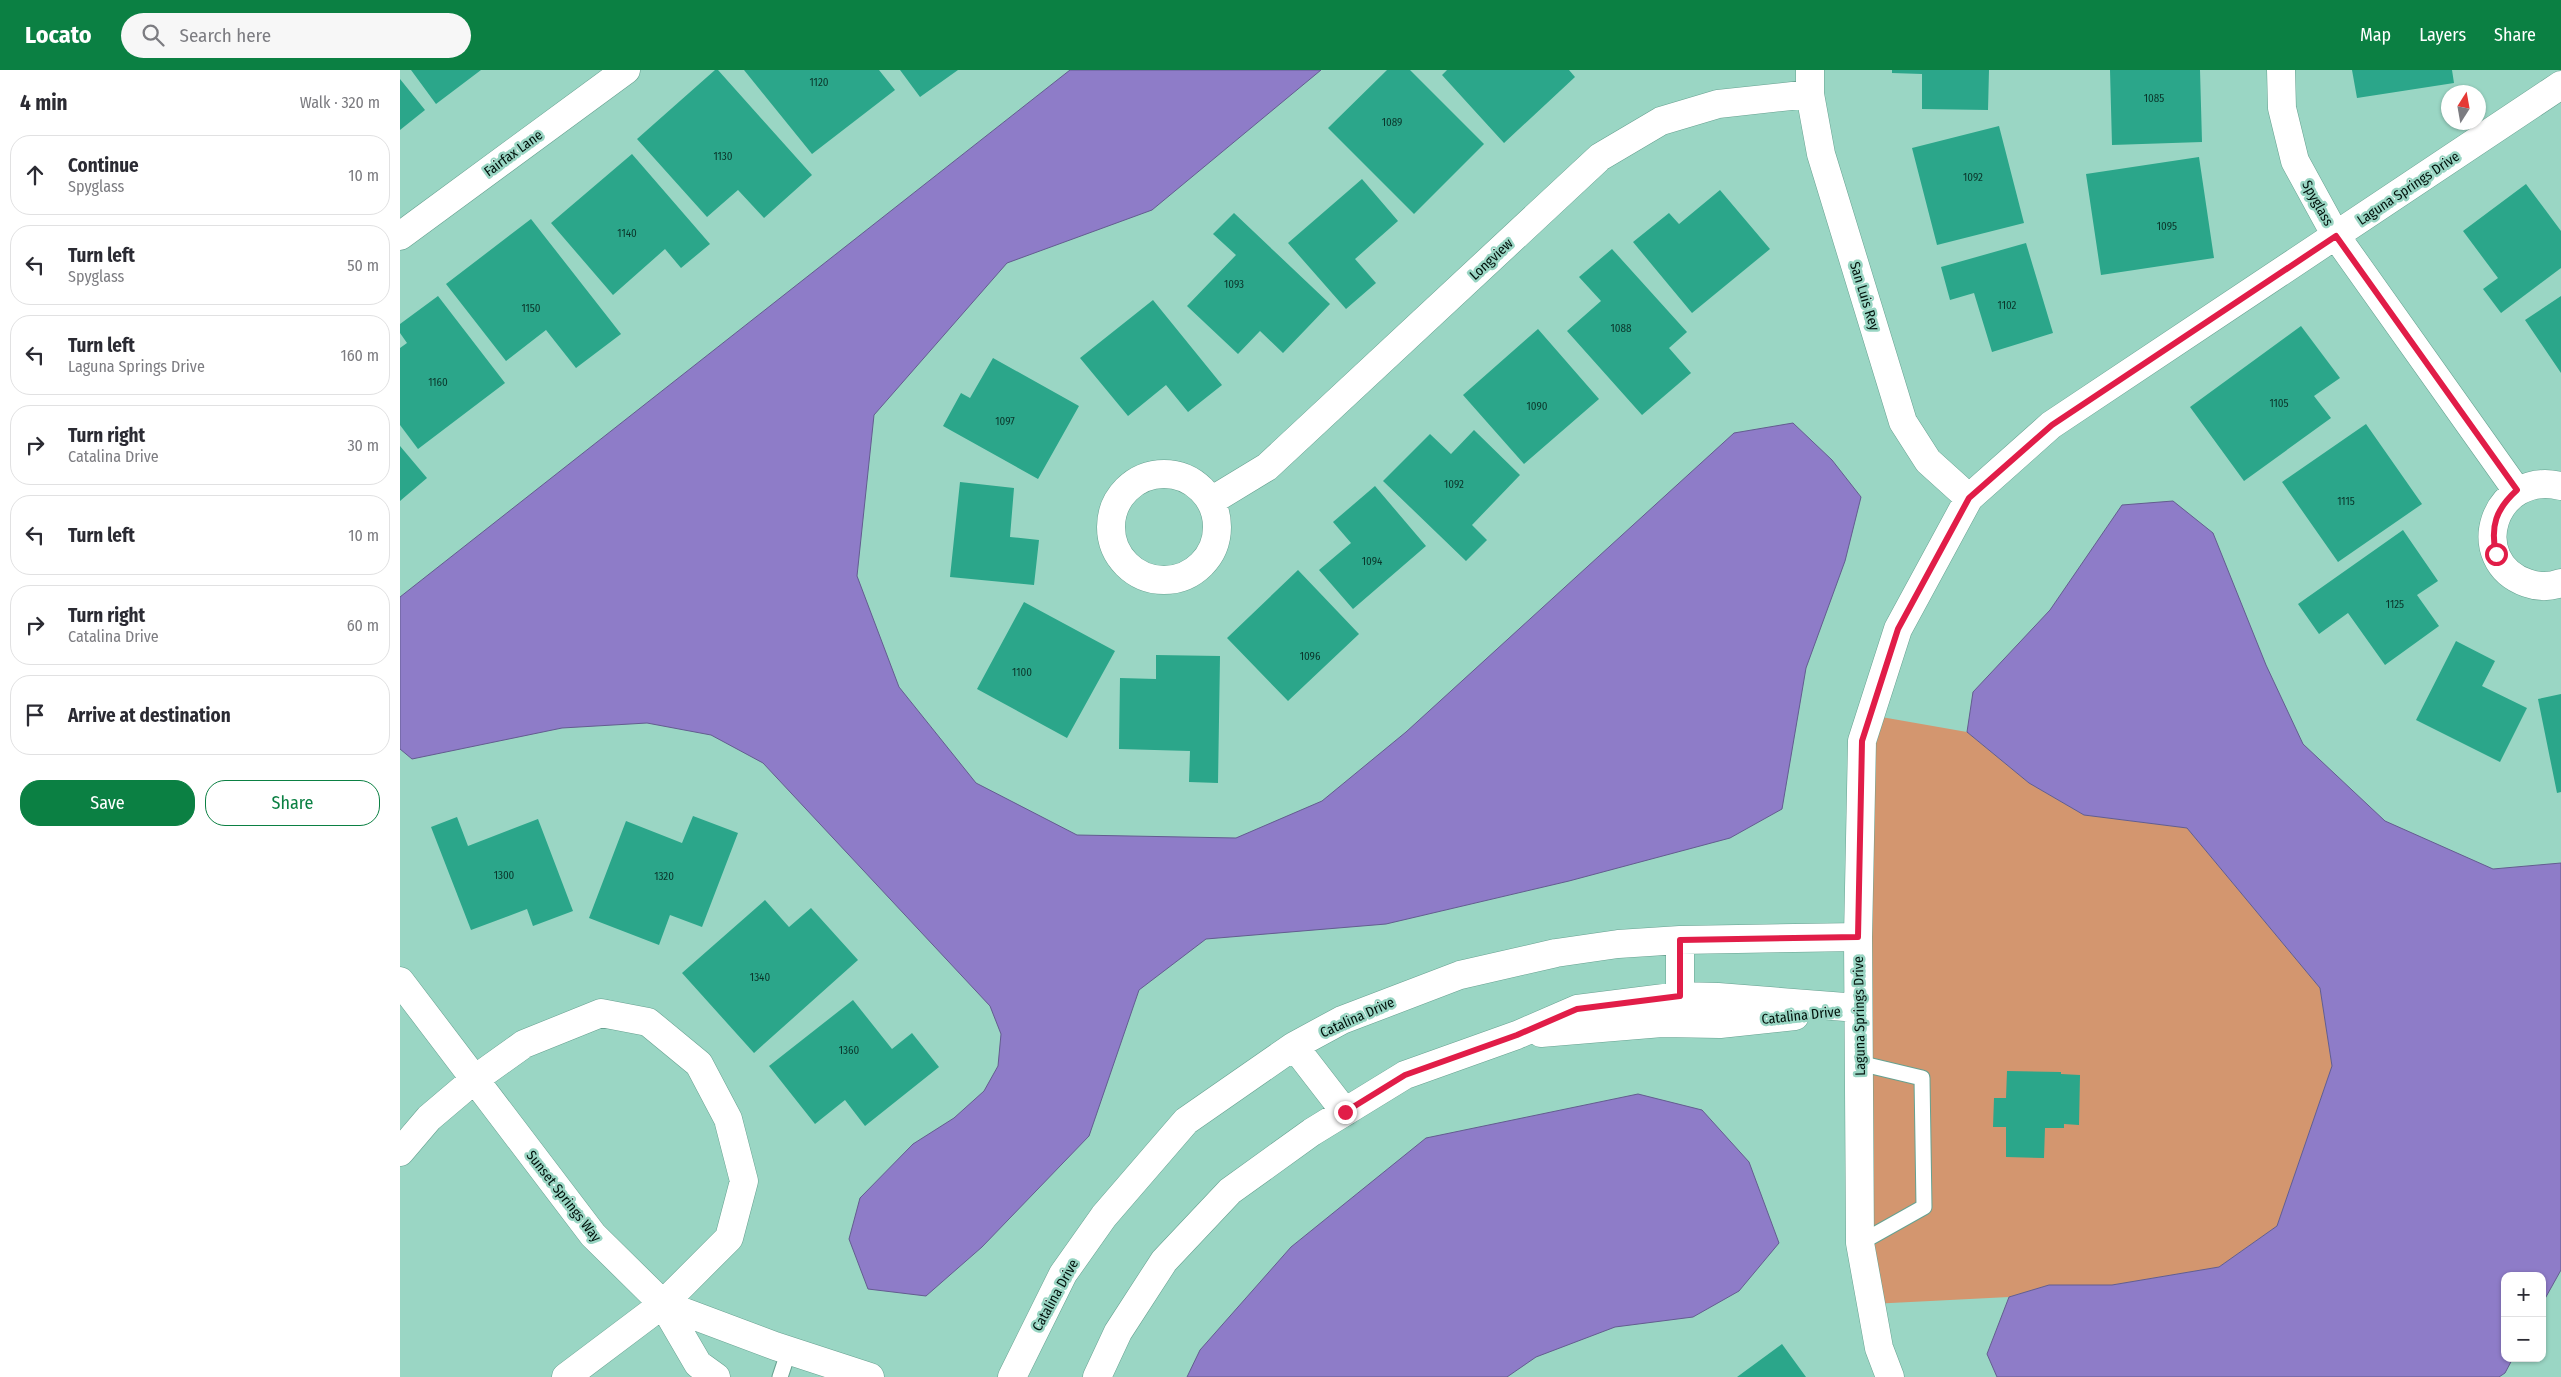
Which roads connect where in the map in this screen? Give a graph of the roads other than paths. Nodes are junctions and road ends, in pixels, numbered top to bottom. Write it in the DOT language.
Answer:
graph roads {
  1 [pos="626,70"];
  2 [pos="2281,70"];
  3 [pos="1810,82"];
  4 [pos="2561,84"];
  5 [pos="400,236"];
  6 [pos="2336,236"];
  7 [pos="2561,486"];
  8 [pos="2517,490"];
  9 [pos="1969,498"];
  10 [pos="1211,502"];
  11 [pos="2561,583"];
  12 [pos="1858,937"];
  13 [pos="1680,940"];
  14 [pos="400,981"];
  15 [pos="1680,996"];
  16 [pos="1858,1008"];
  17 [pos="1517,1035"];
  18 [pos="1294,1046"];
  19 [pos="1859,1063"];
  20 [pos="475,1079"];
  21 [pos="1345,1112"];
  22 [pos="400,1152"];
  23 [pos="1860,1243"];
  24 [pos="663,1304"];
  25 [pos="789,1350"];
  26 [pos="566,1377"];
  27 [pos="716,1377"];
  28 [pos="780,1377"];
  29 [pos="870,1377"];
  30 [pos="1012,1377"];
  31 [pos="1097,1377"];
  32 [pos="1890,1377"];
  1 -- 5 [label="street, Fairfax Lane"];
  2 -- 6 [label="street, Spyglass"];
  3 -- 9 [label="street, San Luis Rey"];
  3 -- 10 [label="street, Longview"];
  4 -- 6 [label="street, Laguna Springs Drive"];
  6 -- 8 [label="street, Spyglass"];
  6 -- 9 [label="street, Laguna Springs Drive"];
  7 -- 8 [label="street"];
  8 -- 11 [label="street"];
  9 -- 12 [label="street, Laguna Springs Drive"];
  12 -- 13 [label="street, Catalina Drive"];
  12 -- 16 [label="street, Laguna Springs Drive"];
  13 -- 15 [label="street"];
  13 -- 18 [label="street, Catalina Drive"];
  14 -- 20 [label="street, Sunset Springs Way"];
  15 -- 16 [label="street, Catalina Drive"];
  15 -- 17 [label="street, Catalina Drive"];
  16 -- 17 [label="street, Catalina Drive"];
  16 -- 19 [label="street, Laguna Springs Drive"];
  17 -- 21 [label="street, Catalina Drive"];
  18 -- 21 [label="street"];
  18 -- 30 [label="street, Catalina Drive"];
  19 -- 23 [label="street, Laguna Springs Drive"];
  19 -- 23 [label="lane"];
  20 -- 22 [label="street"];
  20 -- 24 [label="street, Sunset Springs Way"];
  20 -- 24 [label="street"];
  21 -- 31 [label="street, Catalina Drive"];
  23 -- 32 [label="street, Laguna Springs Drive"];
  24 -- 25 [label="street, Sunset Springs Way"];
  24 -- 26 [label="street"];
  24 -- 27 [label="street, Sunset Springs Way"];
  25 -- 28 [label="lane"];
  25 -- 29 [label="street, Sunset Springs Way"];
}
